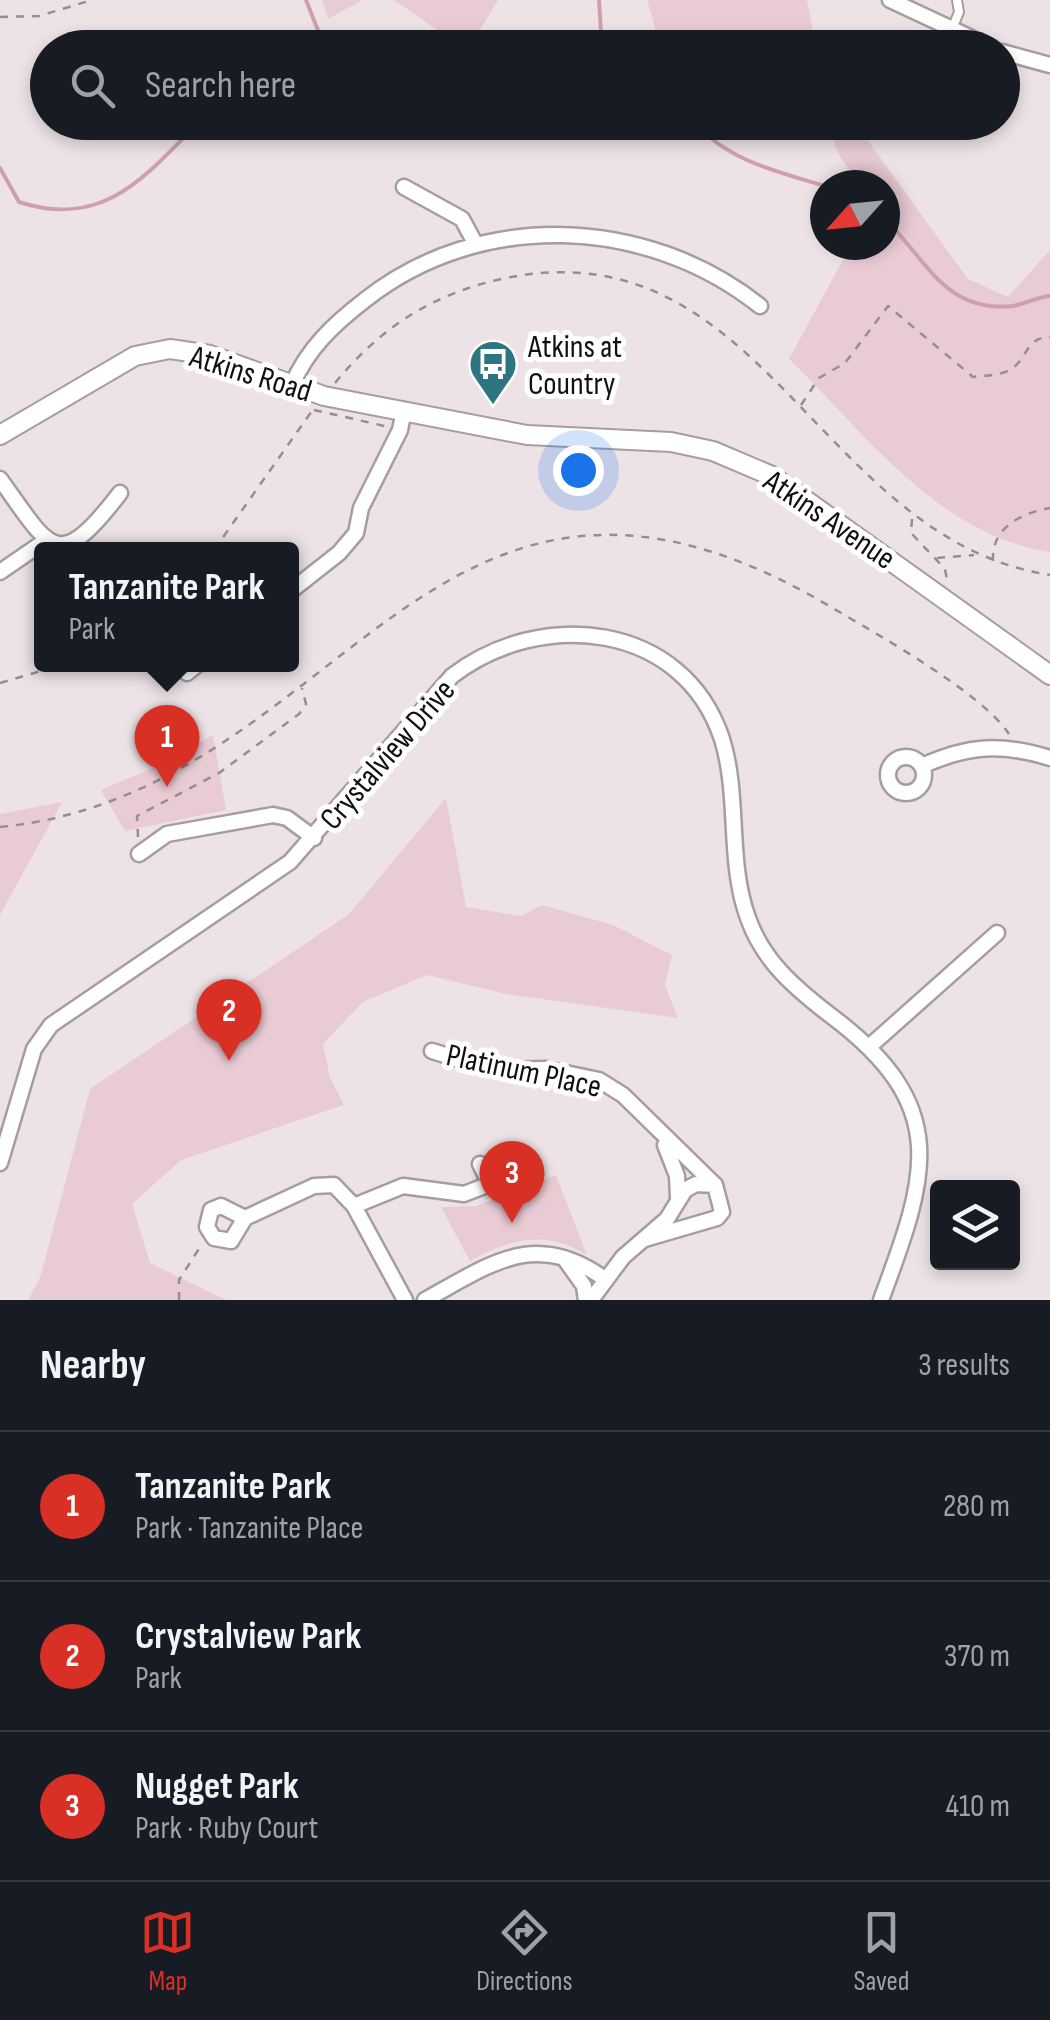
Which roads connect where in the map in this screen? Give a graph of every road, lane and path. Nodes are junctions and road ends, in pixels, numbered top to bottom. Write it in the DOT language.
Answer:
graph roads {
  1 [pos="92,0"];
  2 [pos="890,0"];
  3 [pos="957,0"];
  4 [pos="0,17"];
  5 [pos="952,29"];
  6 [pos="1020,57"];
  7 [pos="1050,65"];
  8 [pos="404,187"];
  9 [pos="475,243"];
  10 [pos="760,306"];
  11 [pos="1050,337"];
  12 [pos="292,385"];
  13 [pos="331,388"];
  14 [pos="317,403"];
  15 [pos="799,407"];
  16 [pos="313,410"];
  17 [pos="404,410"];
  18 [pos="393,428"];
  19 [pos="0,435"];
  20 [pos="0,479"];
  21 [pos="120,493"];
  22 [pos="1050,508"];
  23 [pos="912,518"];
  24 [pos="44,541"];
  25 [pos="76,542"];
  26 [pos="220,542"];
  27 [pos="34,548"];
  28 [pos="978,554"];
  29 [pos="936,558"];
  30 [pos="993,561"];
  31 [pos="0,572"];
  32 [pos="1050,575"];
  33 [pos="299,584"];
  34 [pos="948,589"];
  35 [pos="38,672"];
  36 [pos="1050,675"];
  37 [pos="0,683"];
  38 [pos="301,687"];
  39 [pos="1050,758"];
  40 [pos="922,766"];
  41 [pos="53,819"];
  42 [pos="0,826"];
  43 [pos="314,838"];
  44 [pos="139,854"];
  45 [pos="997,934"];
  46 [pos="870,1046"];
  47 [pos="432,1051"];
  48 [pos="658,1131"];
  49 [pos="0,1163"];
  50 [pos="480,1164"];
  51 [pos="510,1176"];
  52 [pos="490,1184"];
  53 [pos="715,1186"];
  54 [pos="678,1198"];
  55 [pos="354,1206"];
  56 [pos="245,1218"];
  57 [pos="645,1239"];
  58 [pos="205,1240"];
  59 [pos="564,1258"];
  60 [pos="606,1280"];
  61 [pos="179,1300"];
  62 [pos="404,1300"];
  63 [pos="425,1300"];
  64 [pos="589,1300"];
  65 [pos="881,1300"];
  1 -- 4 [label="path"];
  2 -- 5 [label="street"];
  3 -- 5 [label="lane"];
  6 -- 7 [label="street"];
  8 -- 9 [label="street"];
  9 -- 10 [label="street"];
  9 -- 12 [label="street"];
  11 -- 15 [label="path"];
  12 -- 17 [label="street, Atkins Road"];
  12 -- 19 [label="street, Atkins Road"];
  13 -- 15 [label="path"];
  14 -- 16 [label="path"];
  15 -- 23 [label="path"];
  16 -- 18 [label="path"];
  16 -- 26 [label="path"];
  17 -- 33 [label="street"];
  17 -- 36 [label="street, Atkins Avenue"];
  20 -- 24 [label="street"];
  21 -- 25 [label="street"];
  22 -- 30 [label="path"];
  23 -- 28 [label="path"];
  23 -- 29 [label="path"];
  27 -- 31 [label="street"];
  28 -- 29 [label="path"];
  28 -- 30 [label="path"];
  29 -- 34 [label="path"];
  30 -- 32 [label="path"];
  35 -- 37 [label="path"];
  38 -- 44 [label="path"];
  39 -- 40 [label="street"];
  41 -- 42 [label="path"];
  43 -- 44 [label="street"];
  43 -- 46 [label="street, Crystalview Drive"];
  43 -- 49 [label="street, Crystalview Drive"];
  45 -- 46 [label="street"];
  46 -- 65 [label="street, Crystalview Drive"];
  47 -- 48 [label="street, Platinum Place"];
  48 -- 53 [label="street, Platinum Place"];
  48 -- 54 [label="street, Platinum Place"];
  50 -- 52 [label="street"];
  51 -- 52 [label="street"];
  52 -- 55 [label="street"];
  53 -- 54 [label="street"];
  53 -- 57 [label="street"];
  54 -- 57 [label="street"];
  55 -- 56 [label="street"];
  55 -- 62 [label="street"];
  57 -- 60 [label="street"];
  58 -- 61 [label="path"];
  59 -- 60 [label="street"];
  59 -- 63 [label="street"];
  59 -- 64 [label="street"];
  60 -- 64 [label="street"];
}
